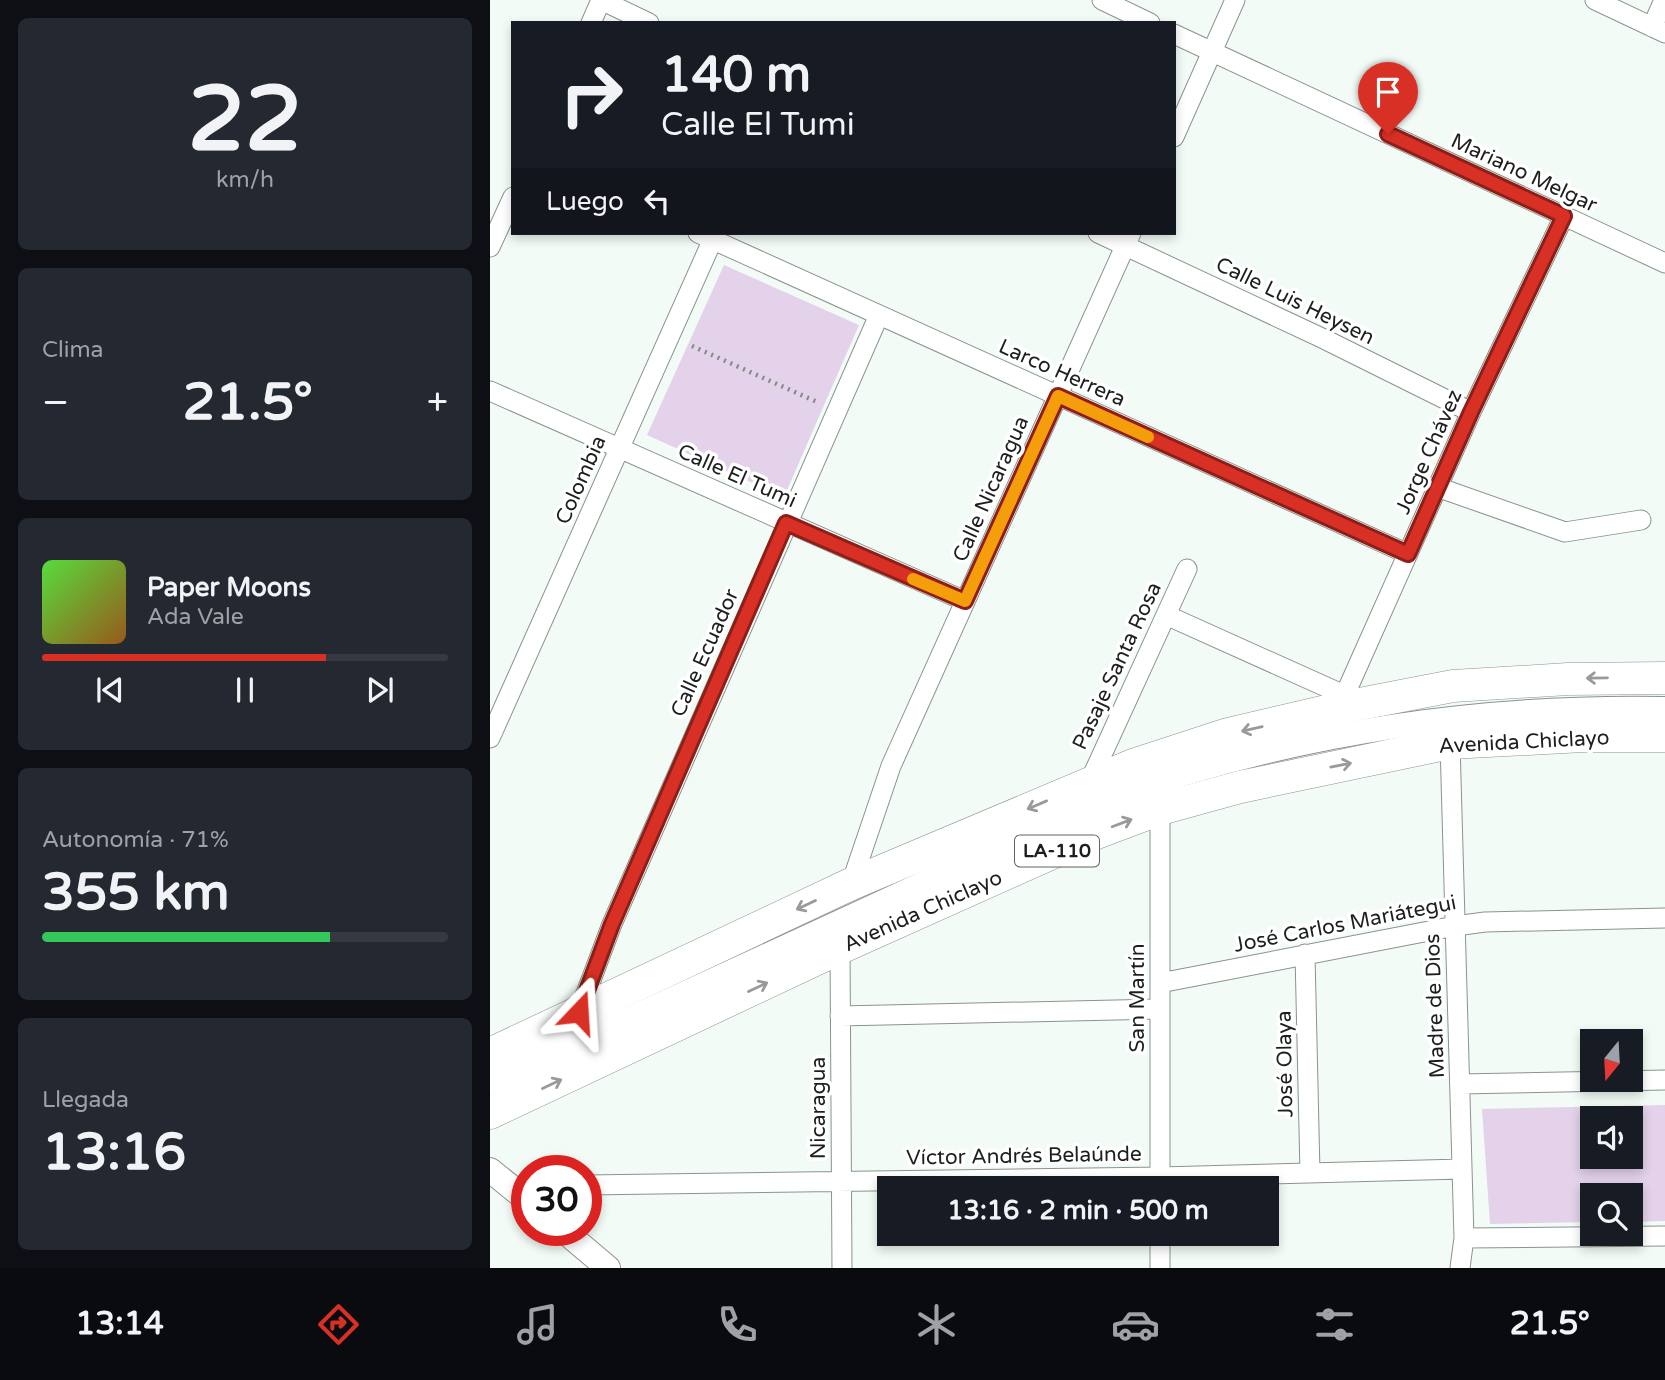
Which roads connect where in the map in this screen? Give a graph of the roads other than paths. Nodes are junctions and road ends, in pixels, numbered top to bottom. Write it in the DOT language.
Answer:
graph roads {
  1 [pos="601,0"];
  2 [pos="1102,0"];
  3 [pos="1235,0"];
  4 [pos="1595,0"];
  5 [pos="1664,0"];
  6 [pos="592,21"];
  7 [pos="645,21"];
  8 [pos="1146,21"];
  9 [pos="1658,30"];
  10 [pos="1176,35"];
  11 [pos="1212,52"];
  12 [pos="1176,133"];
  13 [pos="511,201"];
  14 [pos="1564,216"];
  15 [pos="1108,235"];
  16 [pos="706,236"];
  17 [pos="1128,239"];
  18 [pos="490,247"];
  19 [pos="1665,263"];
  20 [pos="879,314"];
  21 [pos="490,391"];
  22 [pos="1058,396"];
  23 [pos="1471,412"];
  24 [pos="620,449"];
  25 [pos="1437,487"];
  26 [pos="1641,520"];
  27 [pos="786,523"];
  28 [pos="1408,554"];
  29 [pos="1187,569"];
  30 [pos="965,601"];
  31 [pos="1166,615"];
  32 [pos="1665,678"];
  33 [pos="1342,701"];
  34 [pos="1665,709"];
  35 [pos="1665,736"];
  36 [pos="490,738"];
  37 [pos="1450,743"];
  38 [pos="1089,783"];
  39 [pos="1160,809"];
  40 [pos="850,884"];
  41 [pos="1665,918"];
  42 [pos="1455,926"];
  43 [pos="840,948"];
  44 [pos="1305,954"];
  45 [pos="1160,983"];
  46 [pos="1160,1009"];
  47 [pos="579,1012"];
  48 [pos="840,1016"];
  49 [pos="490,1054"];
  50 [pos="1665,1080"];
  51 [pos="490,1083"];
  52 [pos="1460,1084"];
  53 [pos="490,1112"];
  54 [pos="1462,1169"];
  55 [pos="490,1170"];
  56 [pos="1310,1173"];
  57 [pos="1160,1176"];
  58 [pos="1265,1176"];
  59 [pos="841,1181"];
  60 [pos="877,1181"];
  61 [pos="511,1184"];
  62 [pos="602,1185"];
  63 [pos="1665,1236"];
  64 [pos="1464,1238"];
  65 [pos="582,1246"];
  66 [pos="1160,1246"];
  67 [pos="608,1268"];
  68 [pos="842,1268"];
  69 [pos="1160,1268"];
  70 [pos="1460,1268"];
  1 -- 6 [label="street"];
  1 -- 7 [label="street"];
  2 -- 8 [label="street"];
  3 -- 11 [label="street"];
  4 -- 9 [label="street"];
  5 -- 9 [label="street"];
  10 -- 11 [label="street, Mariano Melgar"];
  11 -- 12 [label="street"];
  11 -- 14 [label="street, Mariano Melgar"];
  13 -- 18 [label="street"];
  14 -- 19 [label="street, Mariano Melgar"];
  14 -- 23 [label="street, Jorge Chávez"];
  15 -- 17 [label="street, Calle Luis Heysen"];
  16 -- 20 [label="street, Larco Herrera"];
  16 -- 24 [label="street, Colombia"];
  17 -- 22 [label="street, Calle Nicaragua"];
  17 -- 23 [label="street, Calle Luis Heysen"];
  20 -- 22 [label="street, Larco Herrera"];
  20 -- 27 [label="street, Calle Ecuador"];
  21 -- 24 [label="street, Calle El Tumi"];
  22 -- 28 [label="street, Larco Herrera"];
  22 -- 30 [label="street, Calle Nicaragua"];
  23 -- 25 [label="street, Jorge Chávez"];
  24 -- 27 [label="street, Calle El Tumi"];
  24 -- 36 [label="street, Colombia"];
  25 -- 26 [label="street"];
  25 -- 28 [label="street, Jorge Chávez"];
  27 -- 30 [label="street, Calle El Tumi"];
  27 -- 47 [label="street, Calle Ecuador"];
  28 -- 33 [label="street, Jorge Chávez"];
  29 -- 31 [label="street, Pasaje Santa Rosa"];
  30 -- 40 [label="street, Calle Nicaragua"];
  31 -- 33 [label="street"];
  31 -- 38 [label="street, Pasaje Santa Rosa"];
  32 -- 33 [label="main road, LA-110, one-way"];
  33 -- 38 [label="main road, LA-110, one-way"];
  34 -- 51 [label="street, Avenida Chiclayo"];
  35 -- 37 [label="main road, Avenida Chiclayo / LA-110"];
  39 -- 37 [label="main road, Avenida Chiclayo / LA-110, one-way"];
  37 -- 42 [label="street, Madre de Dios"];
  38 -- 40 [label="main road, LA-110, one-way"];
  43 -- 39 [label="main road, Avenida Chiclayo / LA-110, one-way"];
  39 -- 45 [label="street, San Martín"];
  40 -- 47 [label="main road, LA-110, one-way"];
  41 -- 42 [label="street, José Carlos Mariátegui"];
  42 -- 44 [label="street, José Carlos Mariátegui"];
  42 -- 52 [label="street, Madre de Dios"];
  43 -- 48 [label="street, Nicaragua"];
  53 -- 43 [label="main road, Avenida Chiclayo / LA-110, one-way"];
  44 -- 45 [label="street, José Carlos Mariátegui"];
  44 -- 56 [label="street, José Olaya"];
  45 -- 46 [label="street, San Martín"];
  46 -- 48 [label="street"];
  46 -- 57 [label="street, San Martín"];
  47 -- 49 [label="main road, LA-110"];
  48 -- 59 [label="street, Nicaragua"];
  50 -- 52 [label="street"];
  52 -- 54 [label="street, Madre de Dios"];
  54 -- 56 [label="street, Víctor Andrés Belaúnde"];
  54 -- 64 [label="street, Madre de Dios"];
  55 -- 61 [label="street"];
  56 -- 58 [label="street, Víctor Andrés Belaúnde"];
  59 -- 60 [label="street, Víctor Andrés Belaúnde"];
  59 -- 62 [label="street, Víctor Andrés Belaúnde"];
  59 -- 68 [label="street, Nicaragua"];
  63 -- 64 [label="street"];
  64 -- 70 [label="street, Madre de Dios"];
  65 -- 67 [label="street"];
  66 -- 69 [label="street"];
}
